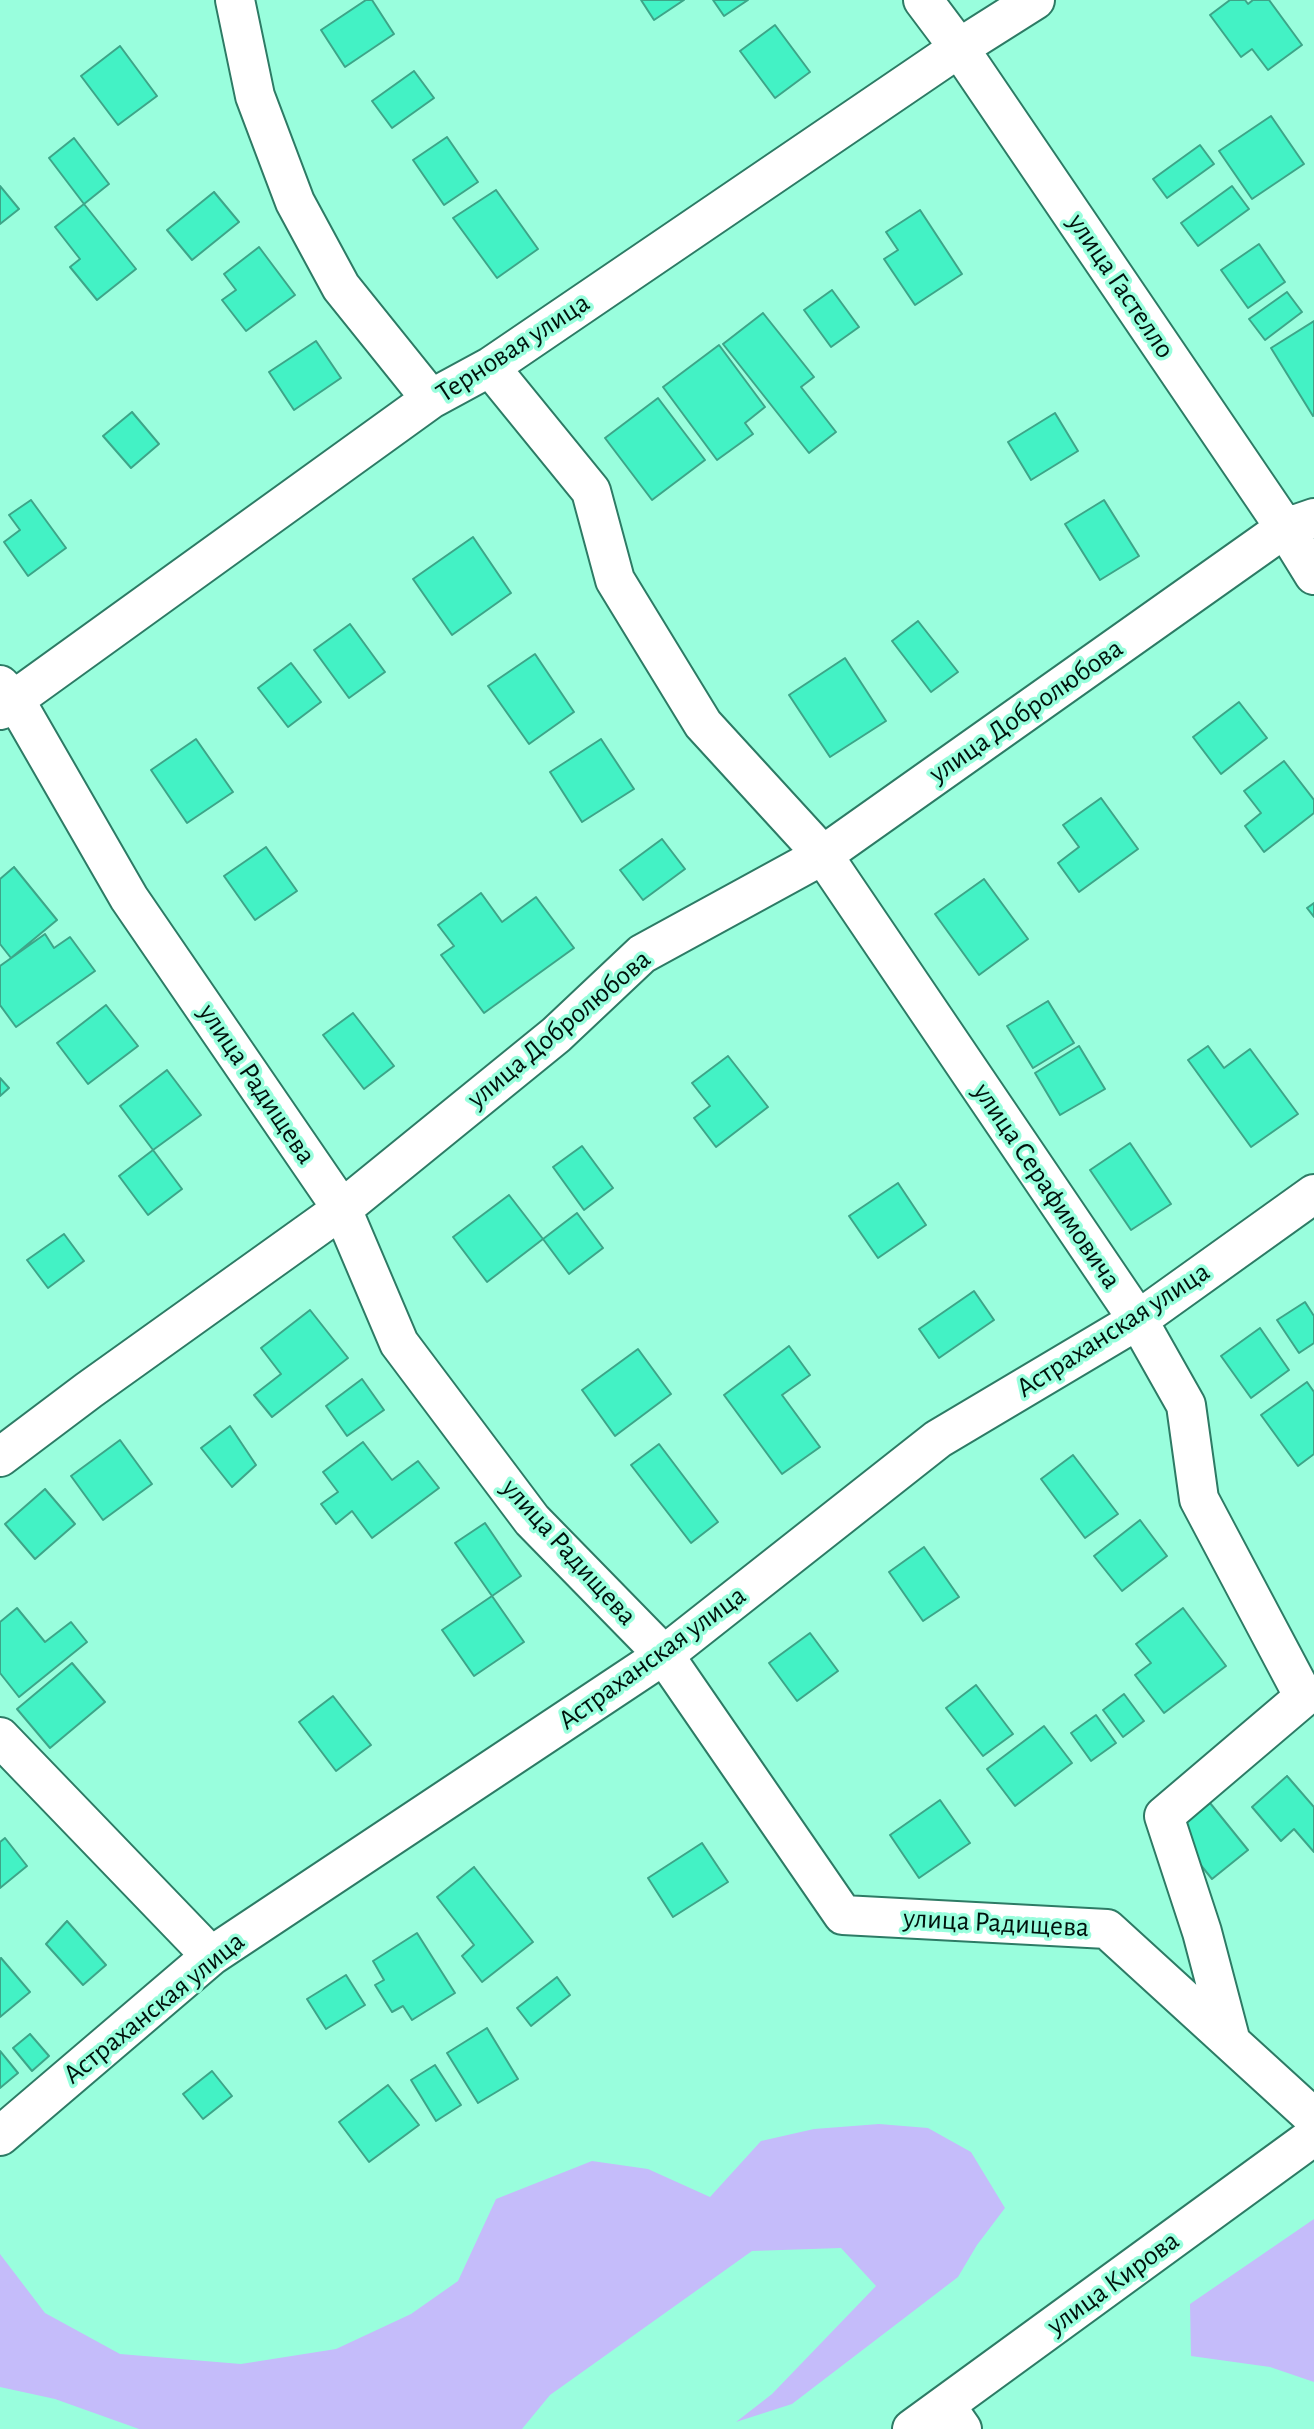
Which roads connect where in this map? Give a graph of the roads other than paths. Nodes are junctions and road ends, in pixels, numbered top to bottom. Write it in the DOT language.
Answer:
graph roads {
  1 [pos="235,0"];
  2 [pos="923,0"];
  3 [pos="1035,0"];
  4 [pos="959,48"];
  5 [pos="490,367"];
  6 [pos="431,399"];
  7 [pos="1299,523"];
  8 [pos="1314,575"];
  9 [pos="5,698"];
  10 [pos="823,855"];
  11 [pos="1314,1194"];
  12 [pos="342,1209"];
  13 [pos="1138,1320"];
  14 [pos="9,1438"];
  15 [pos="664,1655"];
  16 [pos="1309,1693"];
  17 [pos="0,1737"];
  18 [pos="211,1956"];
  19 [pos="1230,2042"];
  20 [pos="1314,2118"];
  21 [pos="0,2136"];
  22 [pos="1314,2136"];
  23 [pos="954,2417"];
  24 [pos="912,2429"];
  1 -- 6 [label="street"];
  2 -- 4 [label="street, улица Гастелло"];
  3 -- 4 [label="street, Терновая улица"];
  4 -- 5 [label="street, Терновая улица"];
  4 -- 7 [label="street, улица Гастелло"];
  5 -- 6 [label="street, Терновая улица"];
  5 -- 10 [label="street, улица Серафимовича"];
  6 -- 9 [label="street, Терновая улица"];
  7 -- 8 [label="street, улица Гастелло"];
  7 -- 10 [label="street, улица Добролюбова"];
  9 -- 12 [label="street, улица Радищева"];
  10 -- 12 [label="street, улица Добролюбова"];
  10 -- 13 [label="street, улица Серафимовича"];
  11 -- 13 [label="street, Астраханская улица"];
  12 -- 14 [label="street, улица Добролюбова"];
  12 -- 15 [label="street, улица Радищева"];
  13 -- 15 [label="street, Астраханская улица"];
  13 -- 16 [label="street, улица Серафимовича"];
  15 -- 18 [label="street, Астраханская улица"];
  15 -- 19 [label="street, улица Радищева"];
  16 -- 19 [label="street, улица Серафимовича"];
  17 -- 18 [label="street"];
  18 -- 21 [label="street, Астраханская улица"];
  19 -- 20 [label="street, улица Радищева"];
  22 -- 23 [label="street, улица Кирова"];
  23 -- 24 [label="street, улица Кирова"];
}
